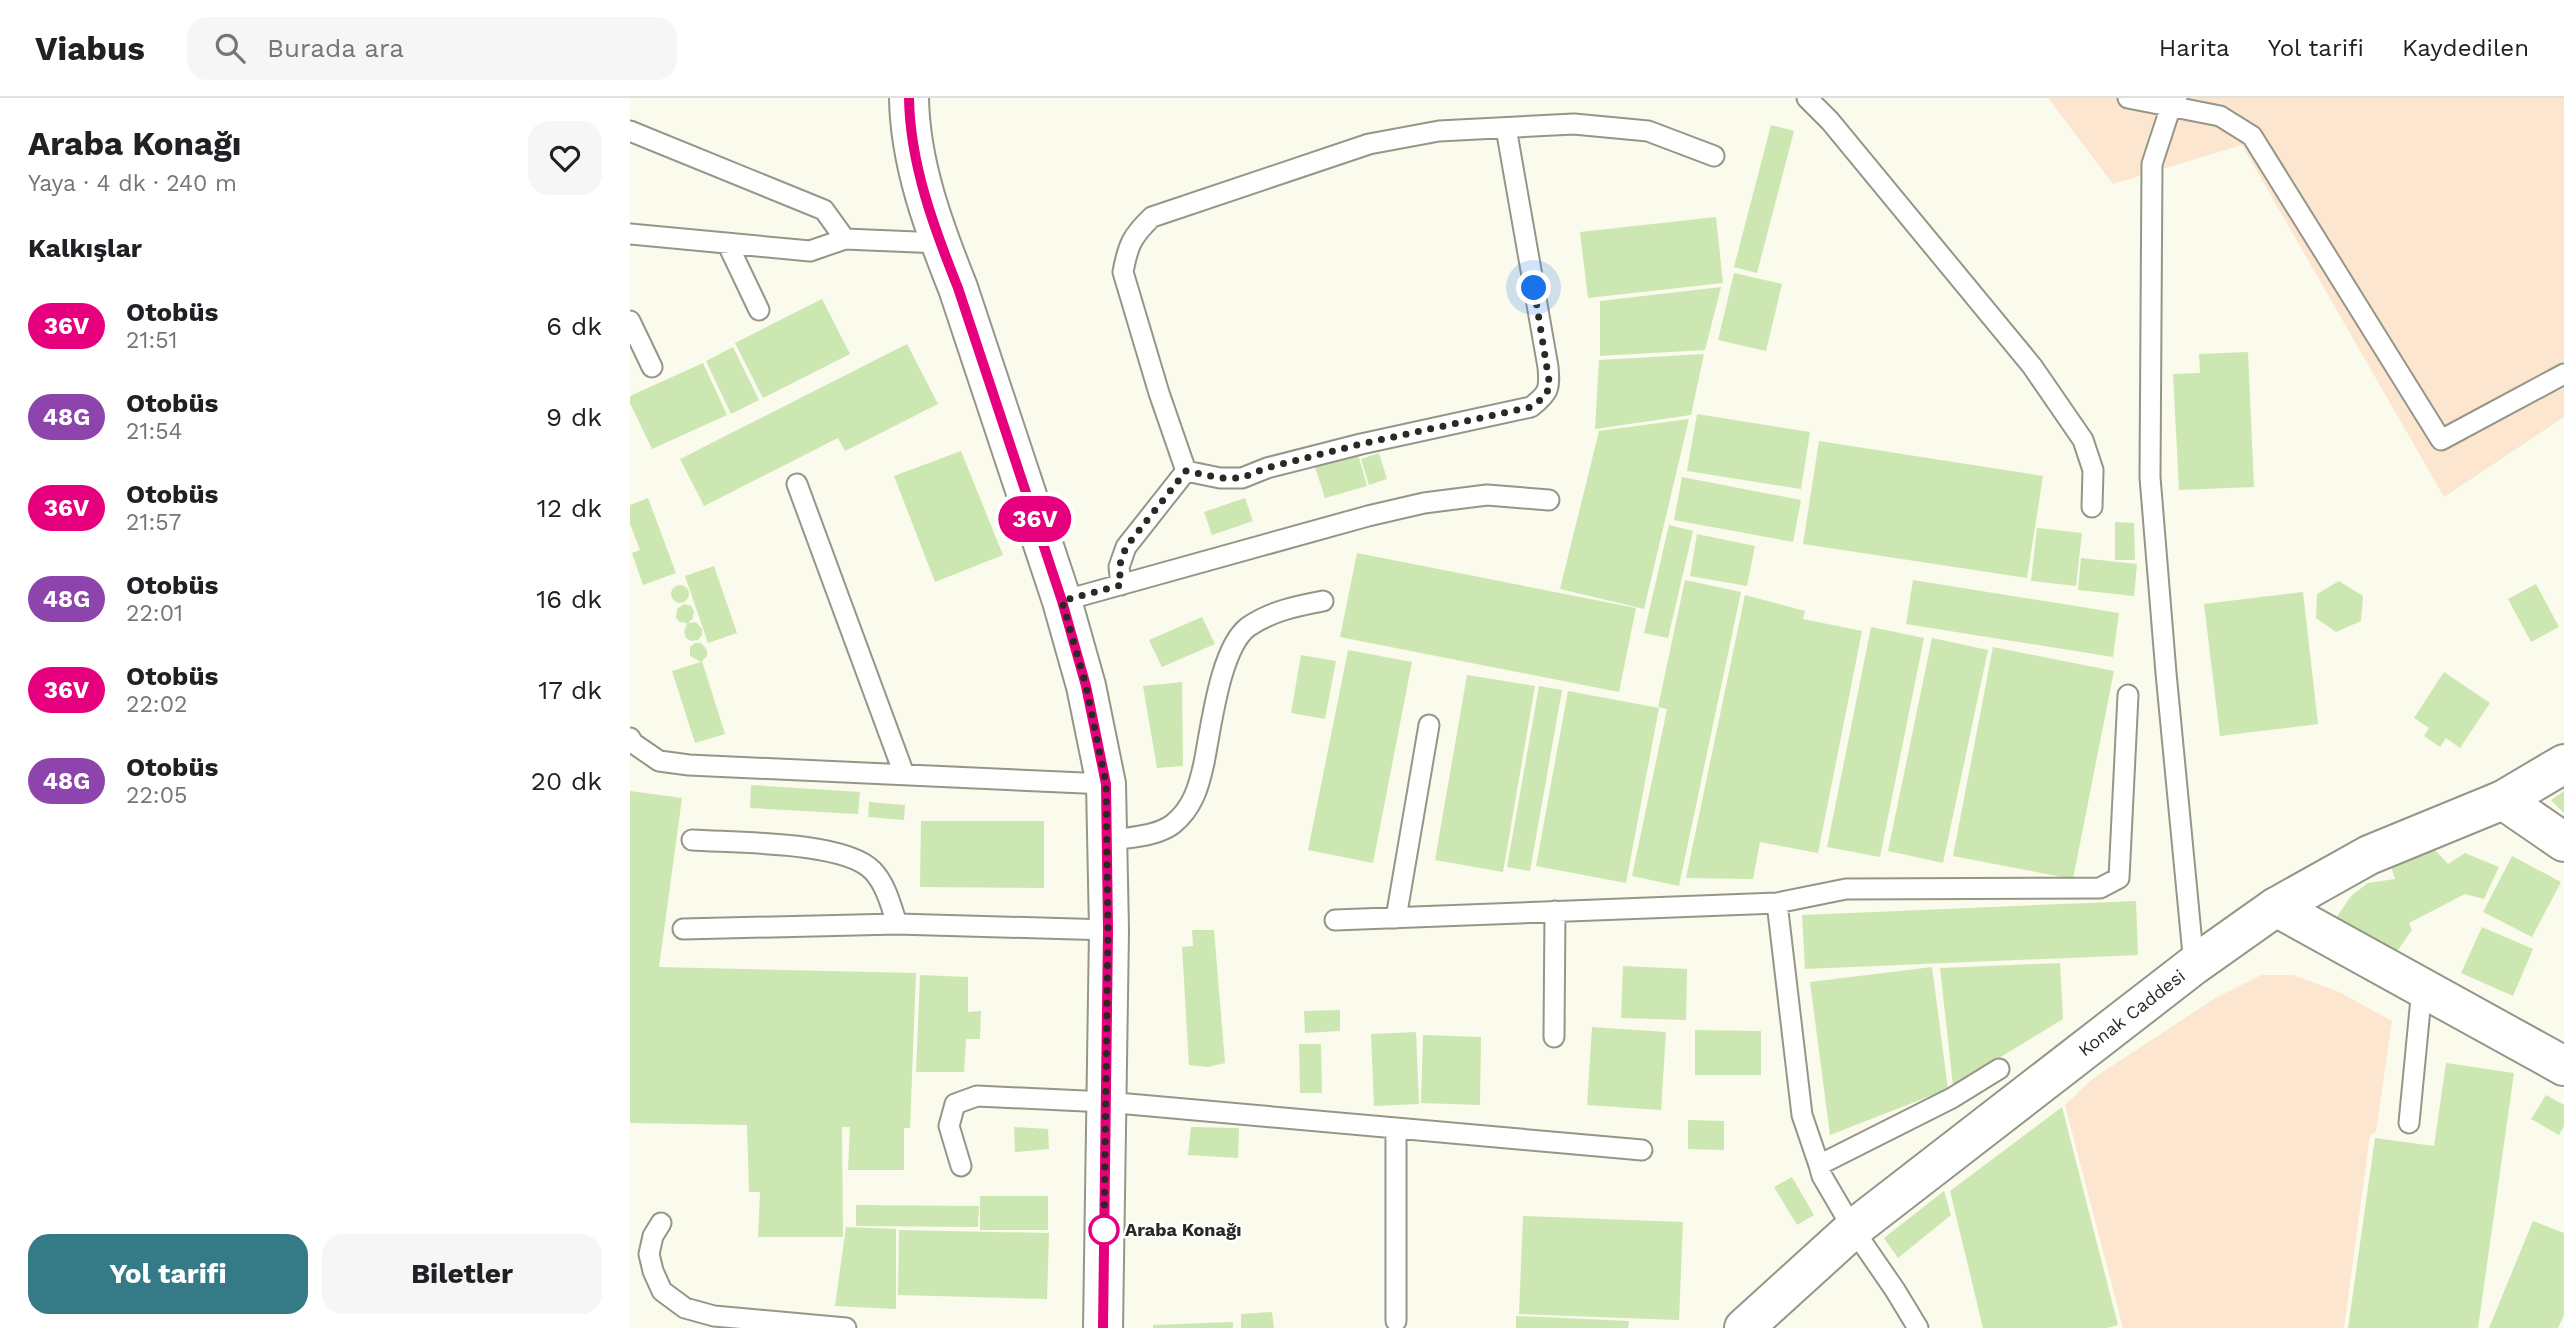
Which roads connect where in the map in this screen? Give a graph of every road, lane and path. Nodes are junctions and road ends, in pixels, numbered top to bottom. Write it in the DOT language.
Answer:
graph roads {
  1 [pos="909,98"];
  2 [pos="1807,98"];
  3 [pos="2128,98"];
  4 [pos="2174,102"];
  5 [pos="1506,128"];
  6 [pos="630,131"];
  7 [pos="1714,156"];
  8 [pos="630,234"];
  9 [pos="845,239"];
  10 [pos="940,243"];
  11 [pos="728,245"];
  12 [pos="760,310"];
  13 [pos="630,321"];
  14 [pos="652,367"];
  15 [pos="2564,374"];
  16 [pos="1186,471"];
  17 [pos="797,484"];
  18 [pos="1549,500"];
  19 [pos="2092,507"];
  20 [pos="1121,585"];
  21 [pos="1062,601"];
  22 [pos="1323,601"];
  23 [pos="2128,695"];
  24 [pos="1429,725"];
  25 [pos="630,738"];
  26 [pos="2564,764"];
  27 [pos="904,774"];
  28 [pos="1106,784"];
  29 [pos="2503,800"];
  30 [pos="692,840"];
  31 [pos="1107,841"];
  32 [pos="2564,842"];
  33 [pos="1777,903"];
  34 [pos="2276,907"];
  35 [pos="1555,911"];
  36 [pos="1396,918"];
  37 [pos="1335,920"];
  38 [pos="897,924"];
  39 [pos="683,929"];
  40 [pos="1108,930"];
  41 [pos="2194,965"];
  42 [pos="2422,988"];
  43 [pos="1554,1037"];
  44 [pos="2564,1066"];
  45 [pos="1999,1069"];
  46 [pos="1106,1102"];
  47 [pos="2409,1123"];
  48 [pos="1396,1128"];
  49 [pos="1642,1150"];
  50 [pos="1819,1165"];
  51 [pos="961,1166"];
  52 [pos="661,1223"];
  53 [pos="1853,1228"];
  54 [pos="1396,1321"];
  55 [pos="846,1328"];
  56 [pos="1102,1328"];
  57 [pos="1744,1328"];
  58 [pos="1917,1328"];
  1 -- 10 [label="street"];
  2 -- 19 [label="lane"];
  3 -- 4 [label="lane"];
  4 -- 15 [label="lane"];
  4 -- 41 [label="lane"];
  5 -- 7 [label="lane"];
  5 -- 16 [label="lane"];
  5 -- 16 [label="lane"];
  6 -- 9 [label="lane"];
  8 -- 11 [label="lane"];
  9 -- 10 [label="lane"];
  9 -- 11 [label="lane"];
  10 -- 21 [label="street"];
  11 -- 12 [label="lane"];
  13 -- 14 [label="lane"];
  16 -- 20 [label="lane"];
  17 -- 27 [label="lane"];
  18 -- 20 [label="lane"];
  20 -- 21 [label="lane"];
  21 -- 28 [label="street"];
  22 -- 31 [label="lane"];
  23 -- 33 [label="lane"];
  24 -- 36 [label="lane"];
  25 -- 27 [label="lane"];
  26 -- 29 [label="street, Konak Caddesi"];
  27 -- 28 [label="lane"];
  28 -- 31 [label="street"];
  29 -- 32 [label="street"];
  29 -- 34 [label="street, Konak Caddesi"];
  30 -- 38 [label="lane"];
  31 -- 40 [label="street"];
  33 -- 35 [label="lane"];
  33 -- 50 [label="lane"];
  34 -- 41 [label="street, Konak Caddesi"];
  34 -- 42 [label="street"];
  35 -- 36 [label="lane"];
  35 -- 43 [label="lane"];
  36 -- 37 [label="lane"];
  38 -- 39 [label="lane"];
  38 -- 40 [label="lane"];
  40 -- 46 [label="street"];
  41 -- 53 [label="street, Konak Caddesi"];
  42 -- 44 [label="street"];
  42 -- 47 [label="lane"];
  45 -- 50 [label="lane"];
  46 -- 48 [label="lane"];
  46 -- 51 [label="lane"];
  46 -- 56 [label="street"];
  48 -- 49 [label="lane"];
  48 -- 54 [label="lane"];
  50 -- 53 [label="lane"];
  52 -- 55 [label="lane"];
  53 -- 57 [label="street, Konak Caddesi"];
  53 -- 58 [label="lane"];
}
